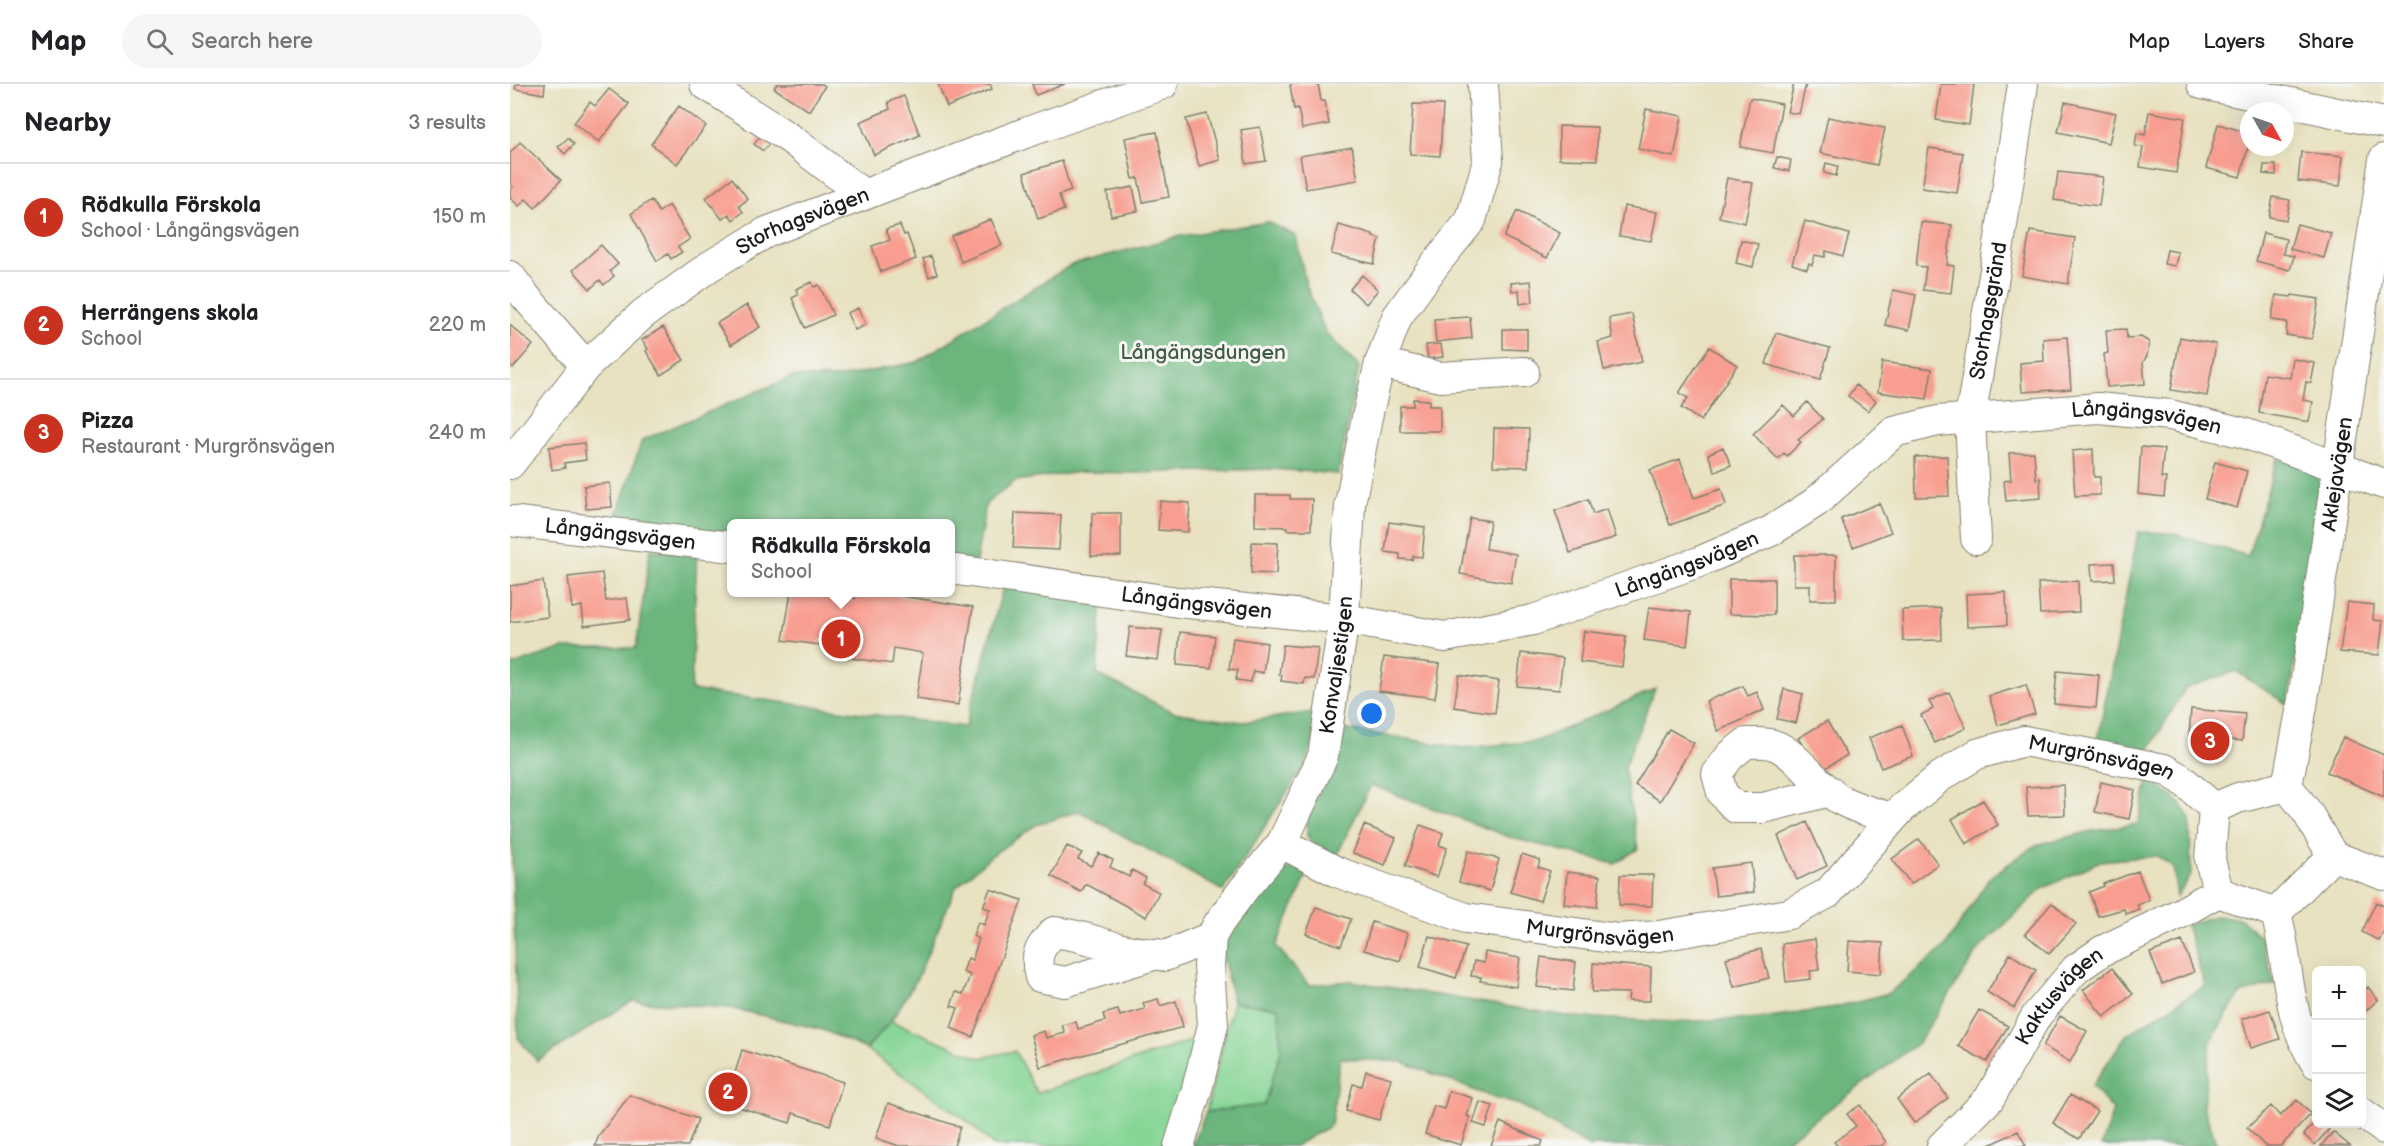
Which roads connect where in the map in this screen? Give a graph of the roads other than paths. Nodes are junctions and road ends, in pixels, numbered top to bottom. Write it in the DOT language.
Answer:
graph roads {
  1 [pos="705,84"];
  2 [pos="1163,84"];
  3 [pos="1483,84"];
  4 [pos="2023,84"];
  5 [pos="2202,84"];
  6 [pos="2384,123"];
  7 [pos="2384,159"];
  8 [pos="864,195"];
  9 [pos="510,276"];
  10 [pos="1380,363"];
  11 [pos="586,366"];
  12 [pos="1524,372"];
  13 [pos="1970,419"];
  14 [pos="510,464"];
  15 [pos="2337,467"];
  16 [pos="2384,484"];
  17 [pos="510,521"];
  18 [pos="1976,539"];
  19 [pos="727,546"];
  20 [pos="955,570"];
  21 [pos="1344,619"];
  22 [pos="2287,786"];
  23 [pos="1830,792"];
  24 [pos="2214,808"];
  25 [pos="1892,818"];
  26 [pos="1282,843"];
  27 [pos="2333,856"];
  28 [pos="2384,875"];
  29 [pos="2218,892"];
  30 [pos="2276,914"];
  31 [pos="1211,937"];
  32 [pos="1157,954"];
  33 [pos="2312,1057"];
  34 [pos="2366,1116"];
  35 [pos="2384,1129"];
  36 [pos="1179,1146"];
  37 [pos="1942,1146"];
  1 -- 8 [label="street"];
  2 -- 8 [label="street, Storhagsvägen"];
  3 -- 10 [label="street, Konvaljestigen"];
  4 -- 13 [label="street, Storhagsgränd"];
  5 -- 6 [label="street"];
  7 -- 15 [label="street, Aklejavägen"];
  8 -- 11 [label="street, Storhagsvägen"];
  9 -- 11 [label="street"];
  10 -- 12 [label="street"];
  10 -- 21 [label="street, Konvaljestigen"];
  11 -- 14 [label="street, Storhagsvägen"];
  13 -- 15 [label="street, Långängsvägen"];
  13 -- 18 [label="street, Storhagsgränd"];
  13 -- 21 [label="street, Långängsvägen"];
  15 -- 16 [label="street, Långängsvägen"];
  15 -- 22 [label="street, Aklejavägen"];
  17 -- 19 [label="street, Långängsvägen"];
  20 -- 21 [label="street, Långängsvägen"];
  21 -- 26 [label="street, Konvaljestigen"];
  22 -- 24 [label="street"];
  22 -- 27 [label="street"];
  23 -- 25 [label="street"];
  24 -- 25 [label="street, Murgrönsvägen"];
  24 -- 29 [label="street"];
  25 -- 26 [label="street, Murgrönsvägen"];
  26 -- 31 [label="street, Konvaljestigen"];
  27 -- 28 [label="street"];
  27 -- 30 [label="street"];
  29 -- 30 [label="street"];
  29 -- 37 [label="street, Kaktusvägen"];
  30 -- 33 [label="street"];
  31 -- 32 [label="street"];
  31 -- 36 [label="street, Konvaljestigen"];
  34 -- 35 [label="street"];
}
